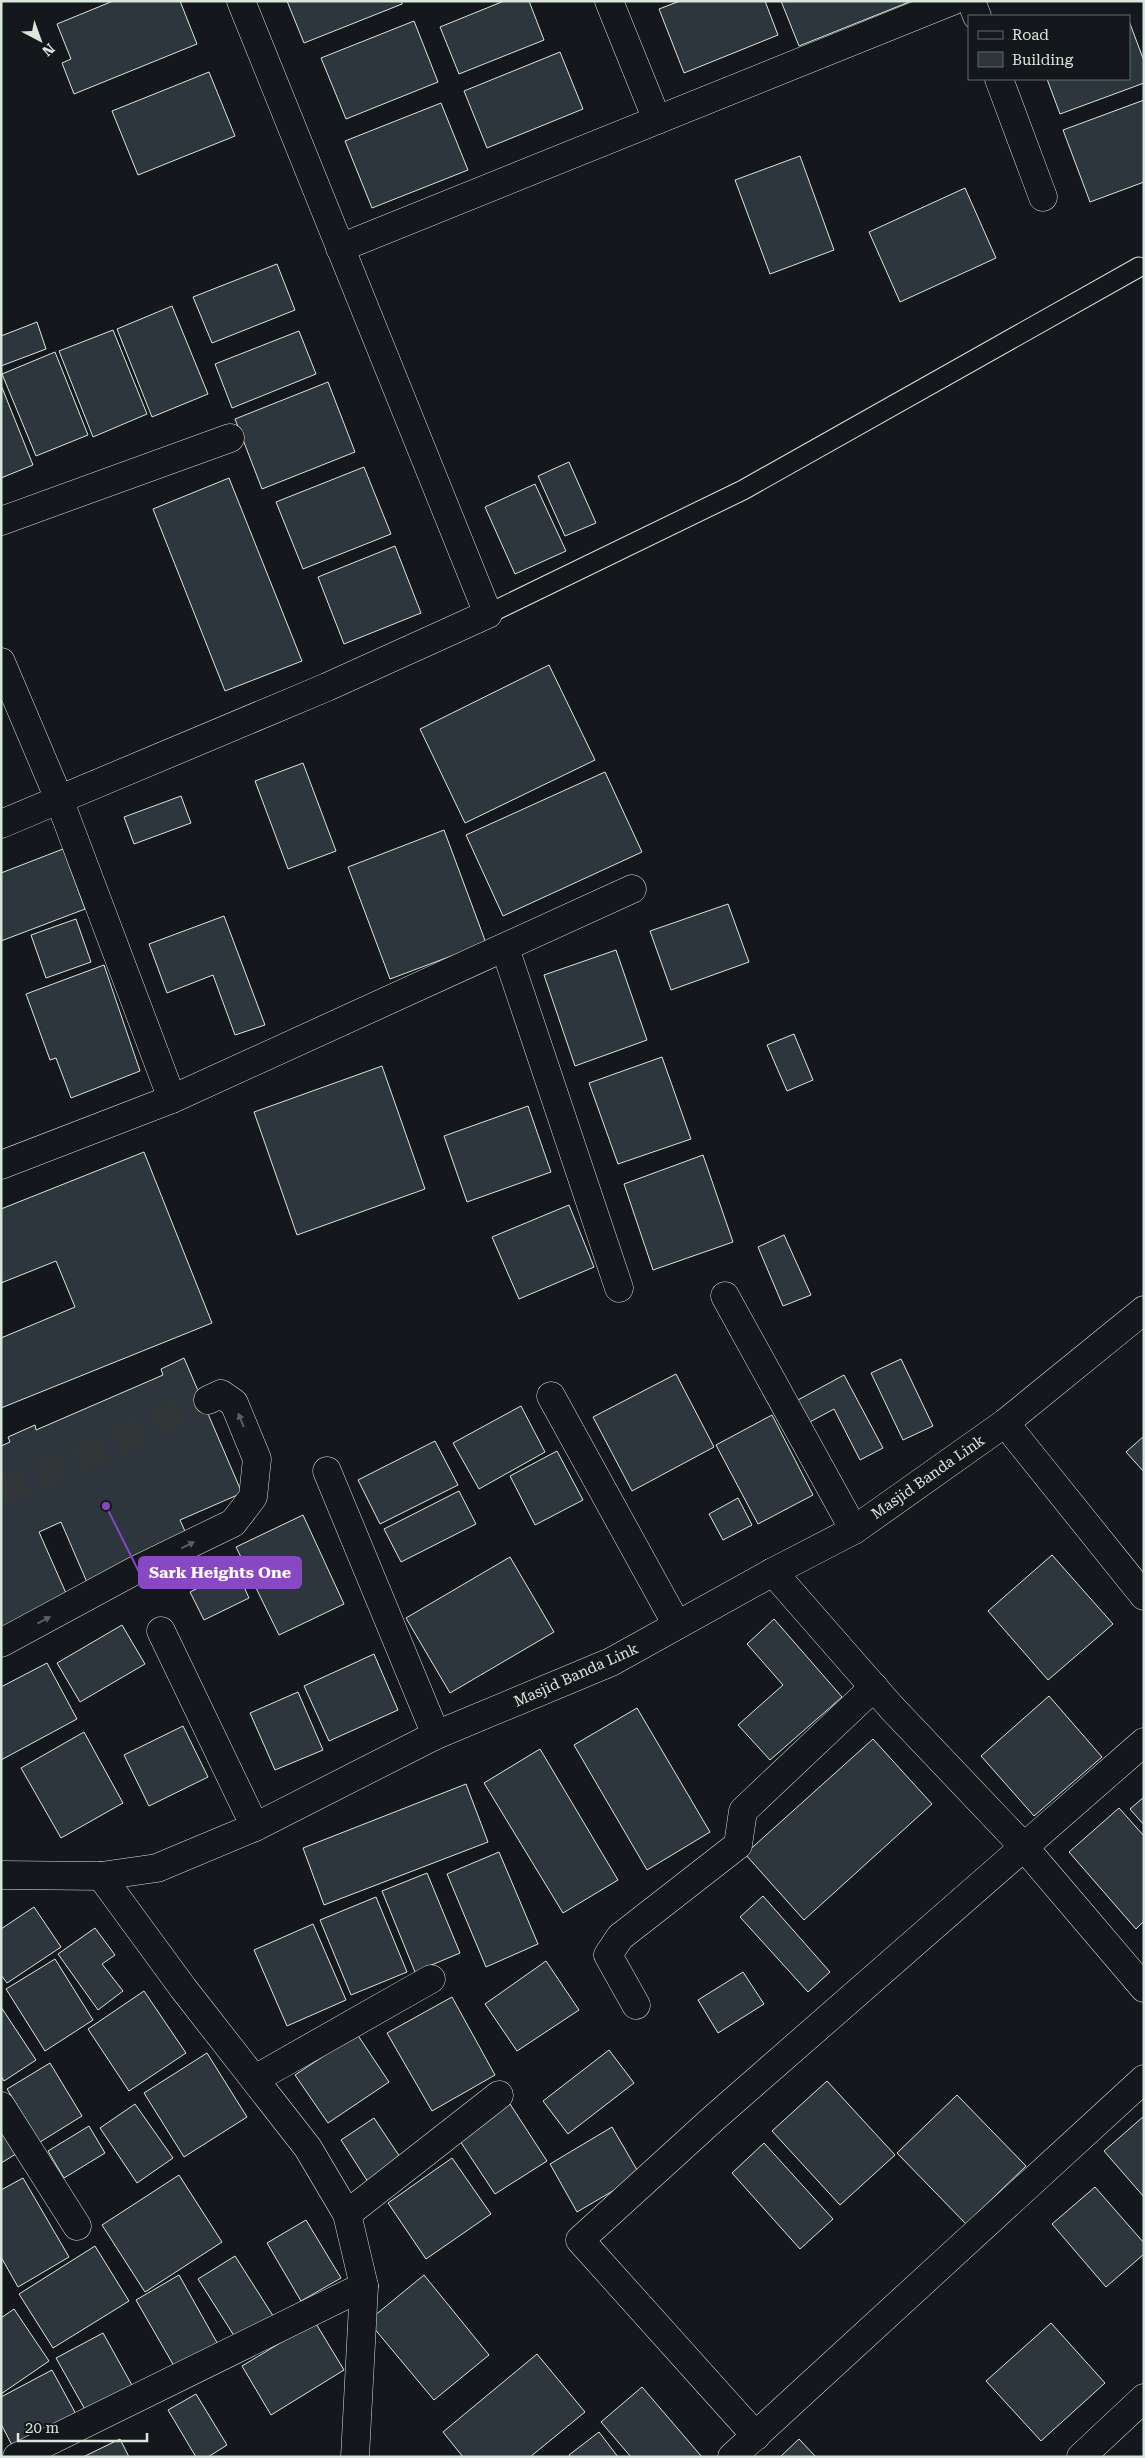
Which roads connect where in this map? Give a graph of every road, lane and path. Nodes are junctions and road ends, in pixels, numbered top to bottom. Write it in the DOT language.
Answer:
graph roads {
  1 [pos="241,1"];
  2 [pos="609,1"];
  3 [pos="952,1"];
  4 [pos="971,1"];
  5 [pos="977,15"];
  6 [pos="1000,80"];
  7 [pos="657,120"];
  8 [pos="1043,197"];
  9 [pos="340,248"];
  10 [pos="1139,268"];
  11 [pos="230,438"];
  12 [pos="1,521"];
  13 [pos="488,614"];
  14 [pos="1,662"];
  15 [pos="59,799"];
  16 [pos="1,824"];
  17 [pos="632,889"];
  18 [pos="505,948"];
  19 [pos="172,1099"];
  20 [pos="1,1165"];
  21 [pos="619,1288"];
  22 [pos="725,1296"];
  23 [pos="1144,1310"];
  24 [pos="551,1396"];
  25 [pos="208,1400"];
  26 [pos="1005,1423"];
  27 [pos="327,1471"];
  28 [pos="854,1530"];
  29 [pos="773,1572"];
  30 [pos="1144,1596"];
  31 [pos="677,1625"];
  32 [pos="161,1631"];
  33 [pos="1,1643"];
  34 [pos="874,1687"];
  35 [pos="436,1735"];
  36 [pos="1144,1742"];
  37 [pos="255,1826"];
  38 [pos="1024,1847"];
  39 [pos="1,1875"];
  40 [pos="101,1876"];
  41 [pos="431,1979"];
  42 [pos="1144,1988"];
  43 [pos="636,2005"];
  44 [pos="255,2079"];
  45 [pos="1144,2079"];
  46 [pos="499,2095"];
  47 [pos="1,2106"];
  48 [pos="347,2214"];
  49 [pos="77,2226"];
  50 [pos="364,2286"];
  51 [pos="1144,2398"];
  52 [pos="756,2436"];
  53 [pos="17,2457"];
  54 [pos="355,2457"];
  55 [pos="732,2457"];
  56 [pos="1081,2457"];
  1 -- 9 [label="street"];
  2 -- 7 [label="street"];
  3 -- 7 [label="street"];
  4 -- 5 [label="street"];
  6 -- 8 [label="street"];
  7 -- 9 [label="street"];
  9 -- 13 [label="street"];
  10 -- 13 [label="lane"];
  11 -- 12 [label="street"];
  13 -- 15 [label="street"];
  14 -- 15 [label="street"];
  15 -- 16 [label="street"];
  15 -- 19 [label="street"];
  17 -- 18 [label="street"];
  18 -- 19 [label="street"];
  18 -- 21 [label="street"];
  19 -- 20 [label="street"];
  22 -- 28 [label="street"];
  23 -- 26 [label="street, Masjid Banda Link"];
  24 -- 31 [label="street"];
  33 -- 25 [label="street, one-way"];
  26 -- 28 [label="street, Masjid Banda Link"];
  26 -- 30 [label="street"];
  27 -- 35 [label="street"];
  28 -- 29 [label="street, Masjid Banda Link"];
  29 -- 31 [label="street, Masjid Banda Link"];
  29 -- 34 [label="street"];
  31 -- 35 [label="street, Masjid Banda Link"];
  32 -- 37 [label="street"];
  34 -- 38 [label="street"];
  34 -- 43 [label="street"];
  35 -- 37 [label="street, Masjid Banda Link"];
  36 -- 38 [label="street"];
  37 -- 40 [label="street, Masjid Banda Link"];
  38 -- 42 [label="street"];
  38 -- 52 [label="street"];
  39 -- 40 [label="street, Masjid Banda Link"];
  40 -- 44 [label="street"];
  41 -- 44 [label="street"];
  44 -- 48 [label="street"];
  45 -- 52 [label="street"];
  46 -- 48 [label="street"];
  47 -- 49 [label="street"];
  48 -- 50 [label="street"];
  50 -- 53 [label="street"];
  50 -- 54 [label="street"];
  51 -- 56 [label="street"];
  52 -- 55 [label="street"];
}
